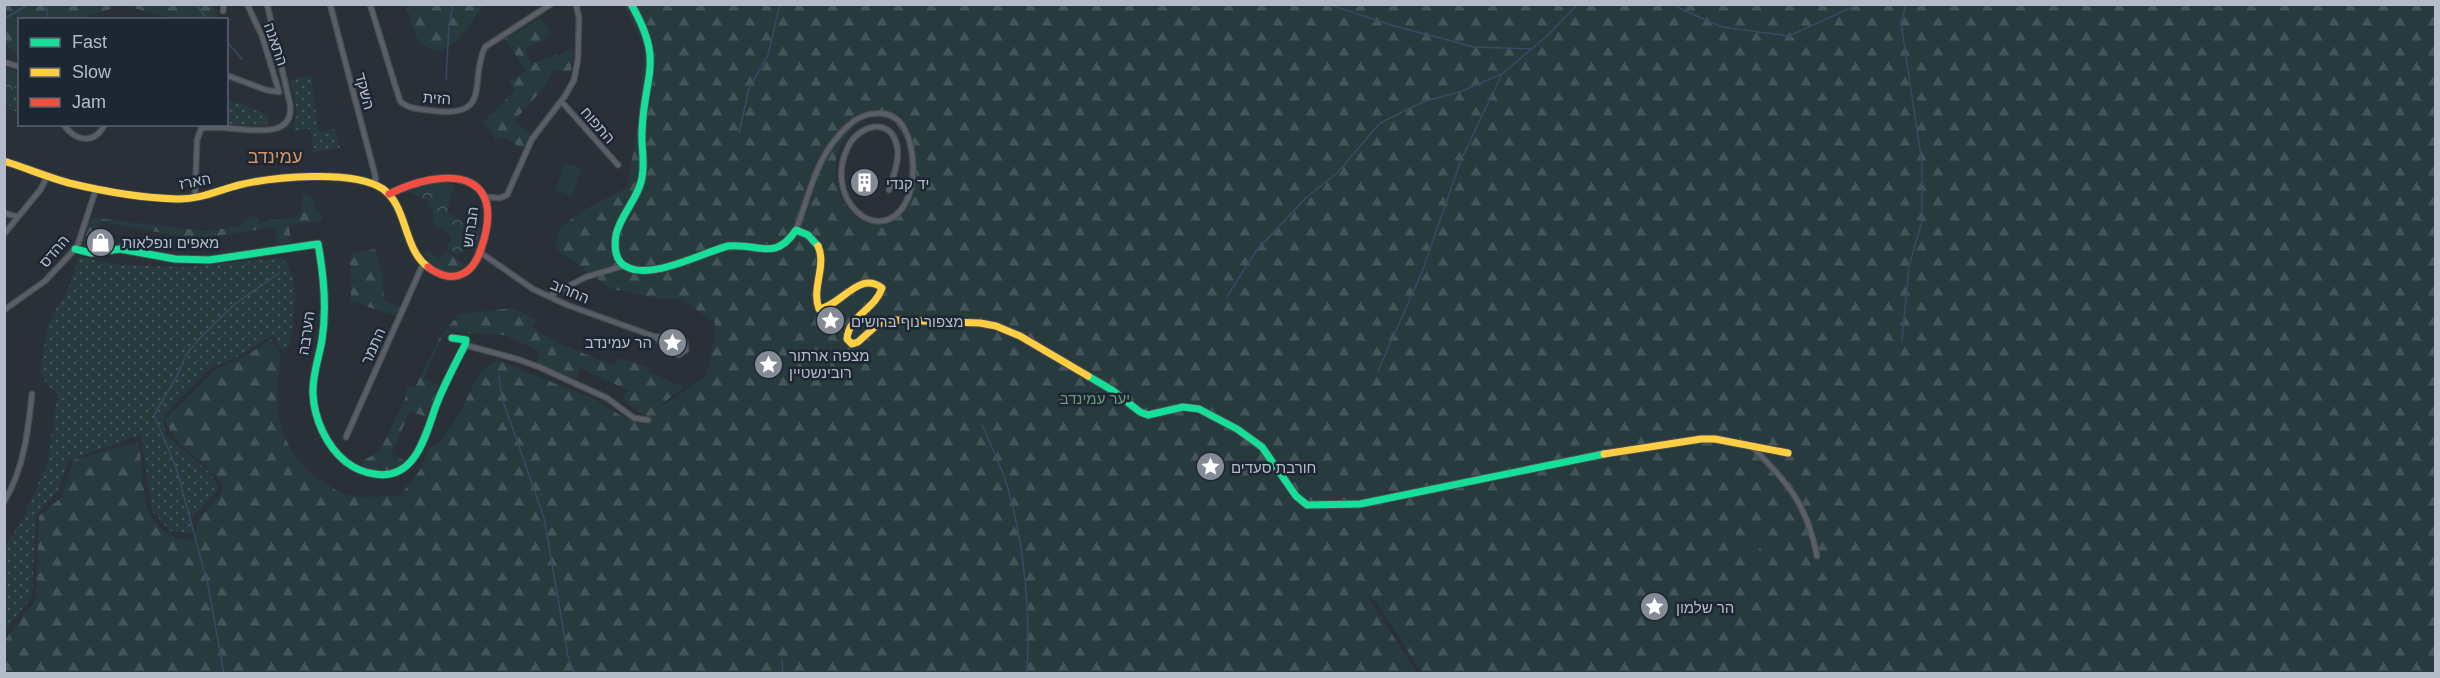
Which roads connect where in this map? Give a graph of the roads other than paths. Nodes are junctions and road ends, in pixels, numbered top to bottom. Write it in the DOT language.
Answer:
graph roads {
  1 [pos="224,4"];
  2 [pos="247,4"];
  3 [pos="267,4"];
  4 [pos="330,4"];
  5 [pos="370,4"];
  6 [pos="550,4"];
  7 [pos="576,4"];
  8 [pos="632,4"];
  9 [pos="223,11"];
  10 [pos="228,76"];
  11 [pos="279,92"];
  12 [pos="288,94"];
  13 [pos="561,101"];
  14 [pos="64,126"];
  15 [pos="103,126"];
  16 [pos="4,161"];
  17 [pos="618,165"];
  18 [pos="47,176"];
  19 [pos="376,184"];
  20 [pos="96,189"];
  21 [pos="889,190"];
  22 [pos="389,194"];
  23 [pos="195,197"];
  24 [pos="486,197"];
  25 [pos="4,213"];
  26 [pos="18,217"];
  27 [pos="796,230"];
  28 [pos="4,234"];
  29 [pos="75,249"];
  30 [pos="481,253"];
  31 [pos="423,264"];
  32 [pos="623,266"];
  33 [pos="549,296"];
  34 [pos="4,310"];
  35 [pos="453,338"];
  36 [pos="656,338"];
  37 [pos="465,345"];
  38 [pos="32,394"];
  39 [pos="648,420"];
  40 [pos="346,437"];
  41 [pos="1750,445"];
  42 [pos="1788,453"];
  43 [pos="7,493"];
  44 [pos="4,502"];
  45 [pos="1817,556"];
  1 -- 9 [label="street"];
  2 -- 11 [label="street, התאנה"];
  3 -- 12 [label="street"];
  4 -- 19 [label="street, השקד"];
  5 -- 6 [label="street, הזית"];
  7 -- 13 [label="street"];
  8 -- 32 [label="street"];
  10 -- 11 [label="street"];
  11 -- 12 [label="street"];
  12 -- 23 [label="street"];
  13 -- 17 [label="street, התפוח"];
  13 -- 24 [label="street"];
  14 -- 15 [label="street"];
  16 -- 18 [label="street, הארז"];
  18 -- 20 [label="street, הארז"];
  18 -- 26 [label="street"];
  19 -- 22 [label="street, הארז"];
  19 -- 23 [label="street, הארז"];
  20 -- 23 [label="street, הארז"];
  20 -- 29 [label="street, ההדס"];
  21 -- 27 [label="street"];
  22 -- 24 [label="street, הברוש"];
  22 -- 31 [label="street"];
  24 -- 30 [label="street, הברוש"];
  25 -- 26 [label="street"];
  26 -- 28 [label="street"];
  27 -- 32 [label="street"];
  27 -- 41 [label="street"];
  29 -- 34 [label="street, ההדס"];
  29 -- 37 [label="street, הערבה"];
  30 -- 31 [label="street, הברוש"];
  30 -- 33 [label="street, החרוב"];
  31 -- 40 [label="street, התמר"];
  32 -- 33 [label="street"];
  33 -- 36 [label="street, החרוב"];
  35 -- 37 [label="street"];
  36 -- 36 [label="street, החרוב"];
  37 -- 39 [label="street"];
  38 -- 43 [label="street"];
  41 -- 42 [label="street"];
  41 -- 45 [label="street"];
  43 -- 44 [label="street"];
}
